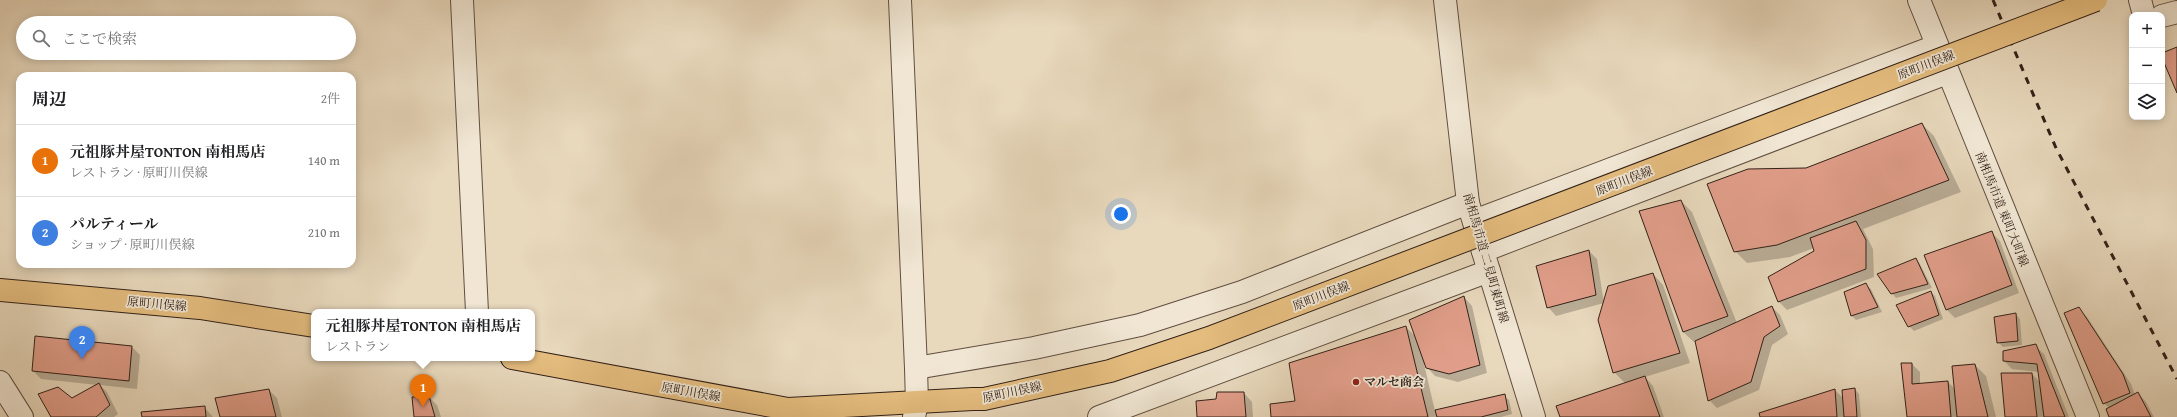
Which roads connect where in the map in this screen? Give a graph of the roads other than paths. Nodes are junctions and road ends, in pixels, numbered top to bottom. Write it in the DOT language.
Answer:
graph roads {
  1 [pos="462,0"];
  2 [pos="900,0"];
  3 [pos="1445,0"];
  4 [pos="1919,0"];
  5 [pos="2096,0"];
  6 [pos="2140,0"];
  7 [pos="2143,12"];
  8 [pos="2177,12"];
  9 [pos="2165,15"];
  10 [pos="1936,46"];
  11 [pos="1947,73"];
  12 [pos="1471,212"];
  13 [pos="1486,261"];
  14 [pos="0,290"];
  15 [pos="477,309"];
  16 [pos="311,326"];
  17 [pos="527,361"];
  18 [pos="916,368"];
  19 [pos="0,382"];
  20 [pos="916,410"];
  21 [pos="786,413"];
  22 [pos="22,417"];
  23 [pos="1099,417"];
  24 [pos="1534,417"];
  25 [pos="2088,417"];
  1 -- 15 [label="street"];
  2 -- 18 [label="street"];
  3 -- 12 [label="street, 南相馬市道 二見町東町線"];
  4 -- 10 [label="street, 南相馬市道 東町大町線"];
  5 -- 20 [label="main road, 原町川俣線, bridge"];
  6 -- 7 [label="street"];
  8 -- 9 [label="street"];
  10 -- 11 [label="street, 南相馬市道 東町大町線"];
  10 -- 12 [label="street"];
  11 -- 13 [label="street"];
  11 -- 25 [label="street, 南相馬市道 東町大町線"];
  12 -- 13 [label="street, 南相馬市道 二見町東町線"];
  12 -- 18 [label="street"];
  13 -- 23 [label="street"];
  13 -- 24 [label="street, 南相馬市道 二見町東町線"];
  14 -- 16 [label="main road, 原町川俣線"];
  17 -- 21 [label="main road, 原町川俣線"];
  18 -- 20 [label="street"];
  19 -- 22 [label="street"];
  20 -- 21 [label="main road, 原町川俣線"];
}
